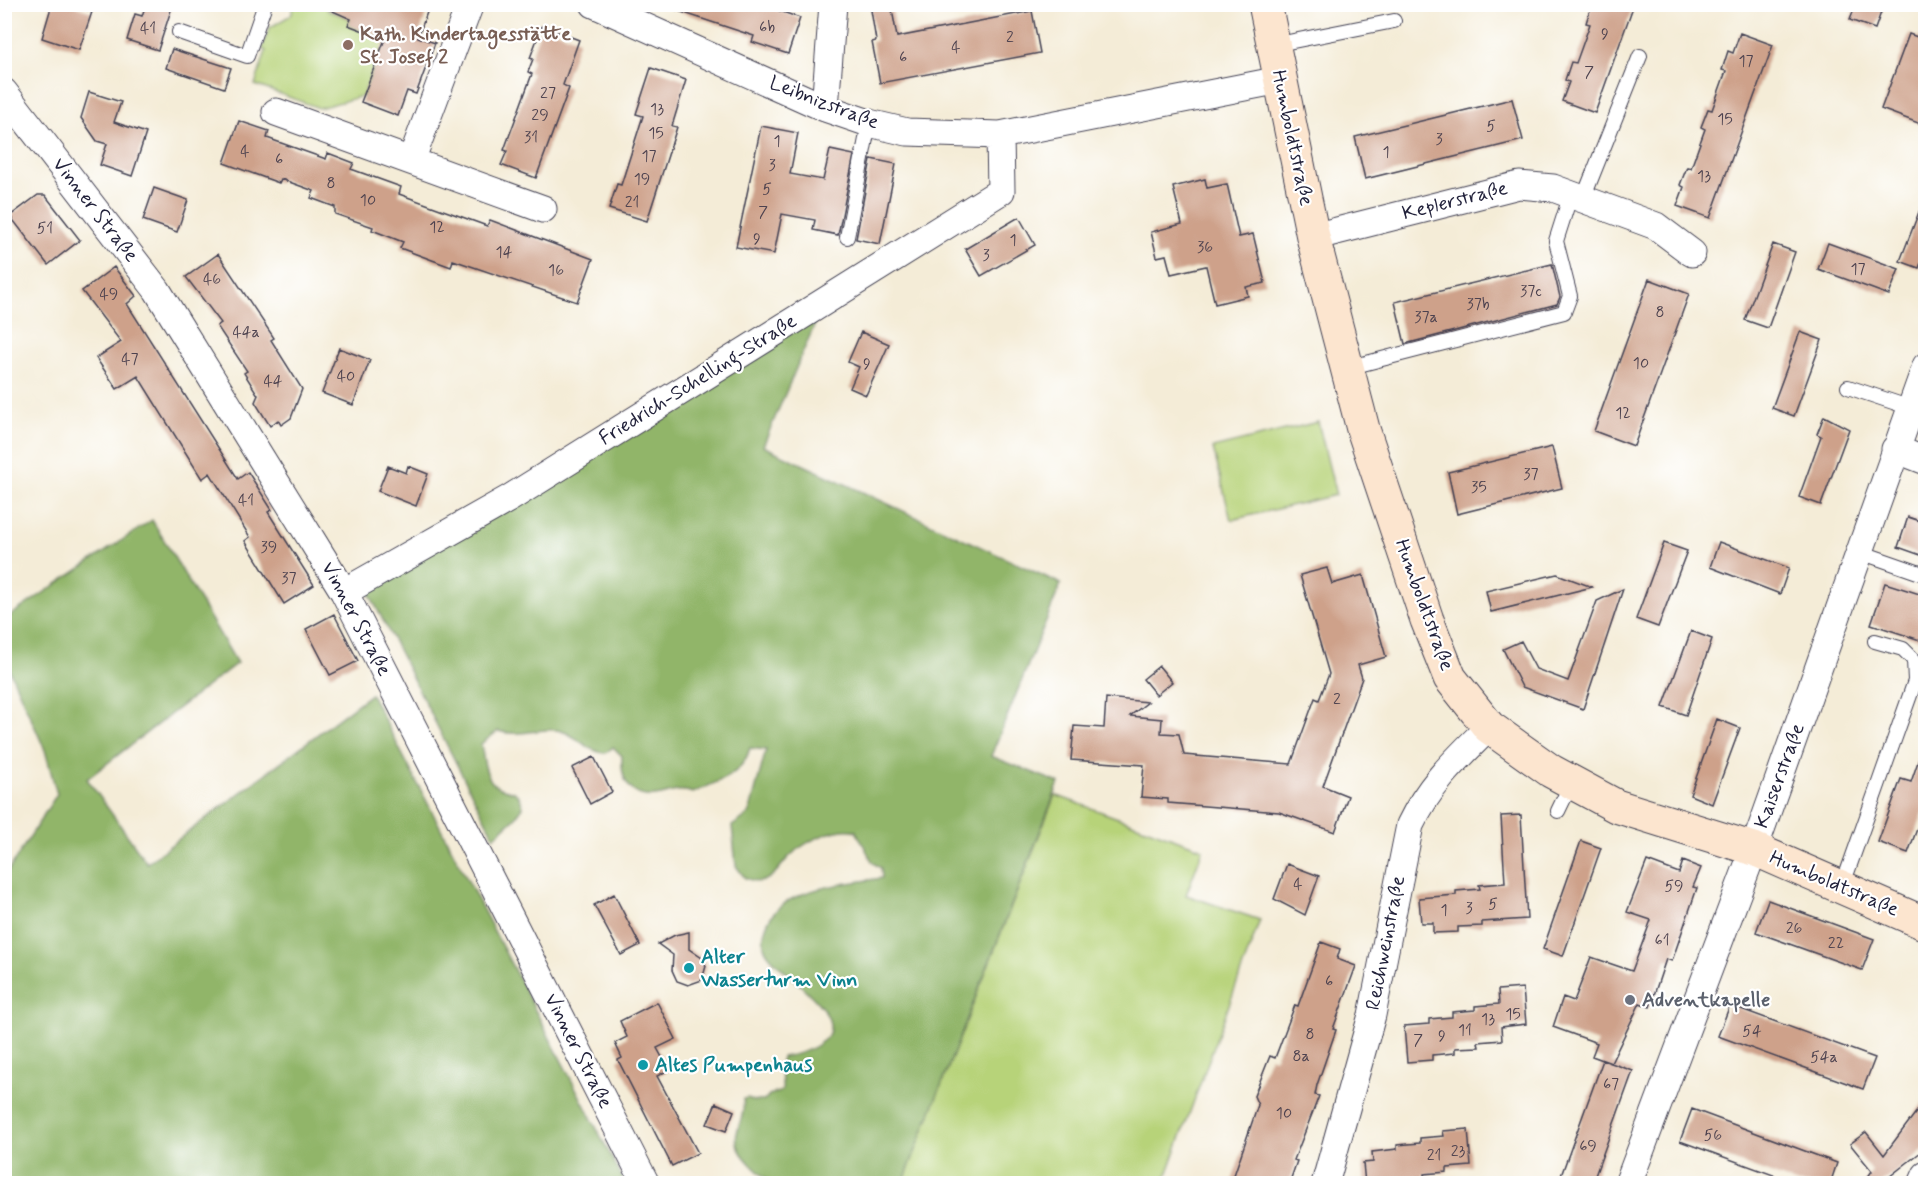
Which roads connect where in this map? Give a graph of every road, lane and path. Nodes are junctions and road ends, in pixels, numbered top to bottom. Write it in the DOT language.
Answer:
graph roads {
  1 [pos="265,4"];
  2 [pos="470,4"];
  3 [pos="594,4"];
  4 [pos="833,4"];
  5 [pos="1265,4"];
  6 [pos="1394,21"];
  7 [pos="179,32"];
  8 [pos="1273,45"];
  9 [pos="1640,56"];
  10 [pos="1280,80"];
  11 [pos="4,92"];
  12 [pos="825,108"];
  13 [pos="276,112"];
  14 [pos="869,123"];
  15 [pos="1000,135"];
  16 [pos="411,161"];
  17 [pos="1577,197"];
  18 [pos="543,209"];
  19 [pos="846,237"];
  20 [pos="1313,237"];
  21 [pos="1692,253"];
  22 [pos="1926,366"];
  23 [pos="1347,368"];
  24 [pos="1848,387"];
  25 [pos="1911,408"];
  26 [pos="1895,449"];
  27 [pos="1926,461"];
  28 [pos="1860,552"];
  29 [pos="1926,575"];
  30 [pos="344,592"];
  31 [pos="1875,641"];
  32 [pos="1489,728"];
  33 [pos="1572,782"];
  34 [pos="1558,811"];
  35 [pos="1754,849"];
  36 [pos="1842,887"];
  37 [pos="1926,924"];
  38 [pos="1926,1175"];
  39 [pos="646,1184"];
  40 [pos="1325,1184"];
  41 [pos="1628,1184"];
  42 [pos="1922,1184"];
  1 -- 7 [label="lane"];
  2 -- 16 [label="street"];
  3 -- 12 [label="street, Leibnizstraße"];
  4 -- 12 [label="street"];
  5 -- 8 [label="street, Humboldtstraße"];
  6 -- 8 [label="lane"];
  8 -- 10 [label="street, Humboldtstraße"];
  9 -- 17 [label="lane"];
  10 -- 15 [label="street, Leibnizstraße"];
  10 -- 20 [label="street, Humboldtstraße"];
  11 -- 30 [label="street, Vinner Straße"];
  12 -- 14 [label="street, Leibnizstraße"];
  13 -- 16 [label="street"];
  14 -- 15 [label="street, Leibnizstraße"];
  14 -- 19 [label="lane"];
  15 -- 30 [label="street, Friedrich-Schelling-Straße"];
  16 -- 18 [label="street"];
  17 -- 20 [label="street, Keplerstraße"];
  17 -- 21 [label="street, Keplerstraße"];
  17 -- 23 [label="lane"];
  20 -- 23 [label="street, Humboldtstraße"];
  22 -- 25 [label="street, Kaiserstraße"];
  23 -- 32 [label="street, Humboldtstraße"];
  24 -- 25 [label="lane"];
  25 -- 26 [label="street, Kaiserstraße"];
  26 -- 27 [label="street"];
  26 -- 28 [label="street, Kaiserstraße"];
  28 -- 29 [label="lane"];
  28 -- 35 [label="street, Kaiserstraße"];
  30 -- 39 [label="street, Vinner Straße"];
  31 -- 36 [label="lane"];
  32 -- 33 [label="street, Humboldtstraße"];
  32 -- 40 [label="street, Reichweinstraße"];
  33 -- 34 [label="lane"];
  33 -- 35 [label="street, Humboldtstraße"];
  35 -- 36 [label="street, Humboldtstraße"];
  35 -- 41 [label="street, Kaiserstraße"];
  36 -- 37 [label="street, Humboldtstraße"];
  38 -- 42 [label="street"];
}
